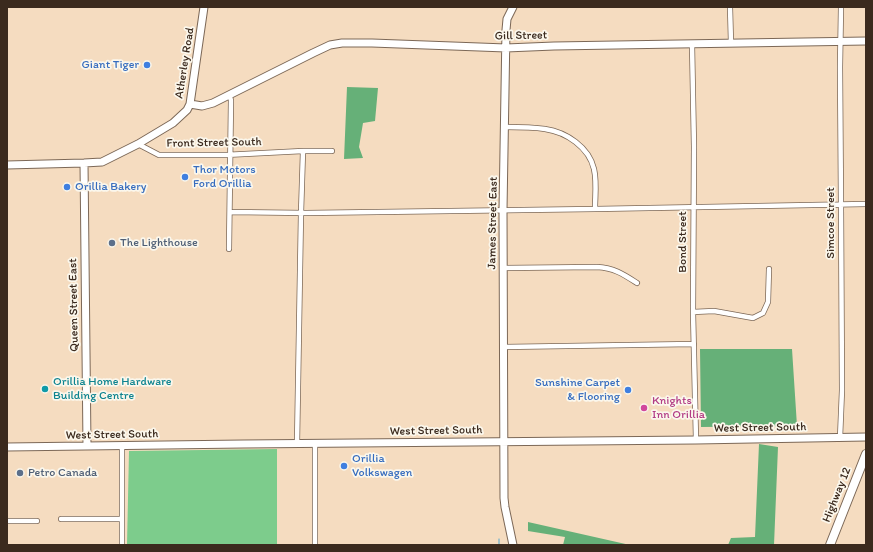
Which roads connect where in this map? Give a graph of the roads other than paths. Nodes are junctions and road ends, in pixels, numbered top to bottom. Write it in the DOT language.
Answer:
graph roads {
  1 [pos="204,7"];
  2 [pos="513,7"];
  3 [pos="730,7"];
  4 [pos="841,7"];
  5 [pos="866,41"];
  6 [pos="841,42"];
  7 [pos="732,43"];
  8 [pos="692,44"];
  9 [pos="506,48"];
  10 [pos="229,95"];
  11 [pos="190,104"];
  12 [pos="505,127"];
  13 [pos="138,144"];
  14 [pos="303,151"];
  15 [pos="332,151"];
  16 [pos="231,154"];
  17 [pos="84,163"];
  18 [pos="7,164"];
  19 [pos="866,204"];
  20 [pos="841,205"];
  21 [pos="693,207"];
  22 [pos="595,209"];
  23 [pos="503,210"];
  24 [pos="230,212"];
  25 [pos="300,213"];
  26 [pos="229,249"];
  27 [pos="503,268"];
  28 [pos="769,269"];
  29 [pos="637,283"];
  30 [pos="693,312"];
  31 [pos="694,344"];
  32 [pos="503,347"];
  33 [pos="866,437"];
  34 [pos="840,438"];
  35 [pos="696,440"];
  36 [pos="504,441"];
  37 [pos="296,444"];
  38 [pos="315,444"];
  39 [pos="122,445"];
  40 [pos="87,446"];
  41 [pos="7,447"];
  42 [pos="866,454"];
  43 [pos="61,519"];
  44 [pos="122,519"];
  45 [pos="7,521"];
  46 [pos="37,522"];
  47 [pos="122,545"];
  48 [pos="315,545"];
  49 [pos="513,545"];
  50 [pos="830,545"];
  1 -- 11 [label="street, Atherley Road"];
  2 -- 9 [label="street, James Street East"];
  3 -- 7 [label="street"];
  4 -- 6 [label="street, Simcoe Street"];
  5 -- 6 [label="street, Gill Street"];
  6 -- 7 [label="street, Gill Street"];
  6 -- 20 [label="street, Simcoe Street"];
  7 -- 8 [label="street, Gill Street"];
  8 -- 9 [label="street, Gill Street"];
  8 -- 21 [label="street, Bond Street"];
  9 -- 10 [label="street, Gill Street"];
  9 -- 12 [label="street, James Street East"];
  10 -- 11 [label="street, Gill Street"];
  10 -- 16 [label="street"];
  11 -- 13 [label="street, Atherley Road"];
  12 -- 22 [label="street"];
  12 -- 23 [label="street, James Street East"];
  13 -- 16 [label="street, Front Street South"];
  13 -- 17 [label="street"];
  14 -- 15 [label="street, Front Street South"];
  14 -- 16 [label="street, Front Street South"];
  14 -- 25 [label="street"];
  16 -- 24 [label="street"];
  17 -- 18 [label="street"];
  17 -- 40 [label="street, Queen Street East"];
  19 -- 20 [label="street"];
  20 -- 21 [label="street"];
  20 -- 34 [label="street, Simcoe Street"];
  21 -- 22 [label="street"];
  21 -- 30 [label="street, Bond Street"];
  22 -- 23 [label="street"];
  23 -- 25 [label="street"];
  23 -- 27 [label="street, James Street East"];
  24 -- 25 [label="street"];
  24 -- 26 [label="street"];
  25 -- 37 [label="street"];
  27 -- 29 [label="street"];
  27 -- 32 [label="street, James Street East"];
  28 -- 30 [label="street"];
  30 -- 31 [label="street, Bond Street"];
  31 -- 32 [label="street"];
  31 -- 35 [label="street, Bond Street"];
  32 -- 36 [label="street, James Street East"];
  33 -- 34 [label="street, West Street South"];
  34 -- 35 [label="street, West Street South"];
  35 -- 36 [label="street, West Street South"];
  36 -- 38 [label="street, West Street South"];
  36 -- 49 [label="street, James Street East"];
  37 -- 38 [label="street, West Street South"];
  37 -- 39 [label="street, West Street South"];
  38 -- 48 [label="street"];
  39 -- 40 [label="street, West Street South"];
  39 -- 44 [label="street"];
  40 -- 41 [label="street, West Street South"];
  42 -- 50 [label="highway, Highway 12"];
  43 -- 44 [label="street"];
  44 -- 47 [label="street"];
  45 -- 46 [label="street"];
}
